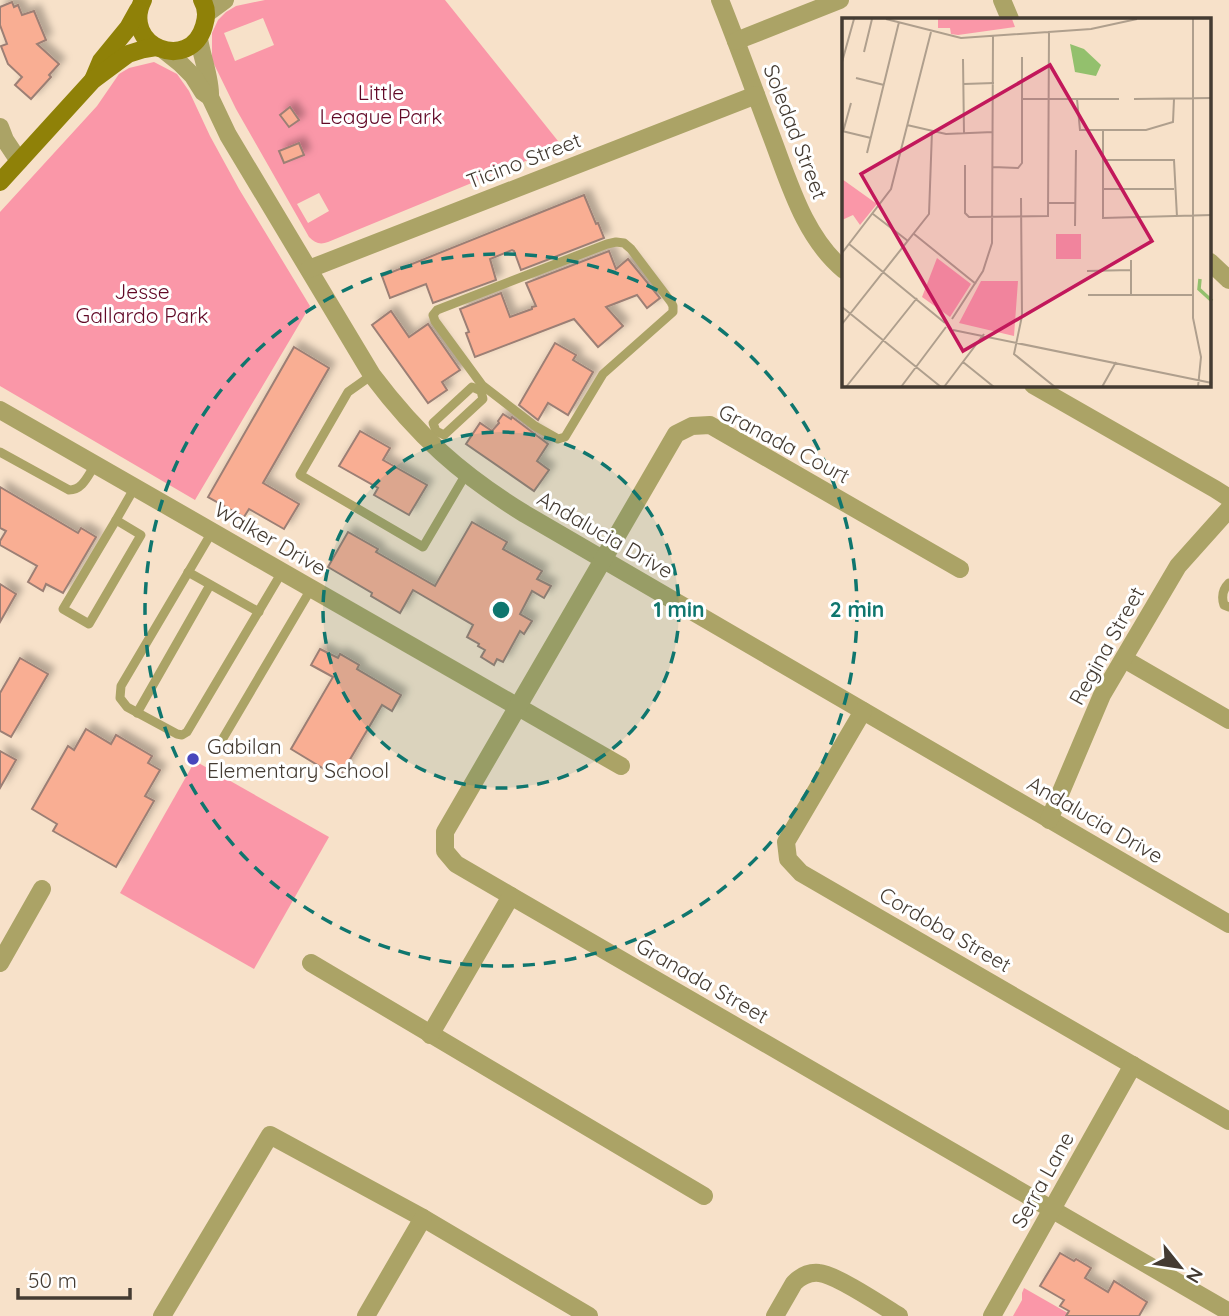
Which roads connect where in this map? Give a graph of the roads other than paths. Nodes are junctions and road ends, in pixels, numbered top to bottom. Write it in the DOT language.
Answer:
graph roads {
  1 [pos="226,0"];
  2 [pos="720,0"];
  3 [pos="840,0"];
  4 [pos="140,5"];
  5 [pos="204,7"];
  6 [pos="199,39"];
  7 [pos="736,41"];
  8 [pos="160,49"];
  9 [pos="93,80"];
  10 [pos="756,95"];
  11 [pos="210,97"];
  12 [pos="0,127"];
  13 [pos="19,161"];
  14 [pos="0,182"];
  15 [pos="1212,264"];
  16 [pos="842,268"];
  17 [pos="309,269"];
  18 [pos="1229,280"];
  19 [pos="372,375"];
  20 [pos="1037,387"];
  21 [pos="483,389"];
  22 [pos="0,410"];
  23 [pos="431,435"];
  24 [pos="0,452"];
  25 [pos="94,465"];
  26 [pos="466,474"];
  27 [pos="135,488"];
  28 [pos="1229,498"];
  29 [pos="1229,509"];
  30 [pos="116,520"];
  31 [pos="212,532"];
  32 [pos="603,561"];
  33 [pos="960,569"];
  34 [pos="188,572"];
  35 [pos="282,572"];
  36 [pos="1229,583"];
  37 [pos="210,585"];
  38 [pos="311,589"];
  39 [pos="1229,607"];
  40 [pos="259,612"];
  41 [pos="1124,659"];
  42 [pos="518,707"];
  43 [pos="863,711"];
  44 [pos="137,713"];
  45 [pos="1229,720"];
  46 [pos="222,740"];
  47 [pos="621,766"];
  48 [pos="1049,820"];
  49 [pos="42,889"];
  50 [pos="511,896"];
  51 [pos="1229,924"];
  52 [pos="0,963"];
  53 [pos="311,963"];
  54 [pos="430,1035"];
  55 [pos="1133,1065"];
  56 [pos="1229,1121"];
  57 [pos="704,1196"];
  58 [pos="1053,1209"];
  59 [pos="423,1218"];
  60 [pos="1229,1312"];
  61 [pos="577,1313"];
  62 [pos="162,1316"];
  63 [pos="366,1316"];
  64 [pos="775,1316"];
  65 [pos="899,1316"];
  66 [pos="992,1316"];
  1 -- 5 [label="street"];
  2 -- 7 [label="street, Soledad Street"];
  3 -- 7 [label="street"];
  4 -- 8 [label="main road"];
  4 -- 9 [label="main road"];
  5 -- 6 [label="main road"];
  6 -- 8 [label="main road"];
  6 -- 11 [label="street, Andalucia Drive"];
  7 -- 10 [label="street, Soledad Street"];
  8 -- 9 [label="main road"];
  8 -- 11 [label="street, Andalucia Drive"];
  9 -- 13 [label="main road"];
  10 -- 16 [label="street, Soledad Street"];
  10 -- 17 [label="street, Ticino Street"];
  11 -- 17 [label="street, Andalucia Drive"];
  12 -- 13 [label="street"];
  13 -- 14 [label="main road"];
  15 -- 18 [label="street"];
  17 -- 19 [label="street, Andalucia Drive"];
  19 -- 23 [label="street, Andalucia Drive"];
  19 -- 26 [label="lane"];
  20 -- 28 [label="street"];
  21 -- 21 [label="lane"];
  21 -- 23 [label="lane"];
  21 -- 23 [label="lane"];
  22 -- 25 [label="street, Walker Drive"];
  23 -- 26 [label="street, Andalucia Drive"];
  24 -- 25 [label="lane"];
  25 -- 27 [label="street, Walker Drive"];
  26 -- 32 [label="street, Andalucia Drive"];
  27 -- 30 [label="lane"];
  27 -- 31 [label="street, Walker Drive"];
  29 -- 41 [label="street, Regina Street"];
  30 -- 30 [label="lane"];
  31 -- 34 [label="lane"];
  31 -- 35 [label="street, Walker Drive"];
  32 -- 33 [label="street, Granada Court"];
  32 -- 42 [label="street, Granada Street"];
  32 -- 43 [label="street, Andalucia Drive"];
  34 -- 37 [label="lane"];
  34 -- 44 [label="lane"];
  35 -- 38 [label="street, Walker Drive"];
  35 -- 40 [label="lane"];
  36 -- 39 [label="lane"];
  37 -- 40 [label="lane"];
  37 -- 44 [label="lane"];
  38 -- 42 [label="street, Walker Drive"];
  38 -- 46 [label="lane"];
  40 -- 44 [label="lane"];
  41 -- 45 [label="street"];
  41 -- 48 [label="street, Regina Street"];
  42 -- 47 [label="street, Walker Drive"];
  42 -- 50 [label="street, Granada Street"];
  43 -- 48 [label="street, Andalucia Drive"];
  43 -- 55 [label="street, Cordoba Street"];
  48 -- 51 [label="street, Andalucia Drive"];
  49 -- 52 [label="street"];
  50 -- 54 [label="street"];
  50 -- 58 [label="street, Granada Street"];
  53 -- 54 [label="street"];
  54 -- 57 [label="street"];
  55 -- 56 [label="street, Cordoba Street"];
  55 -- 58 [label="street, Serra Lane"];
  58 -- 60 [label="street, Granada Street"];
  58 -- 66 [label="street, Serra Lane"];
  59 -- 61 [label="street"];
  59 -- 62 [label="street"];
  59 -- 63 [label="street"];
  64 -- 65 [label="street"];
}
